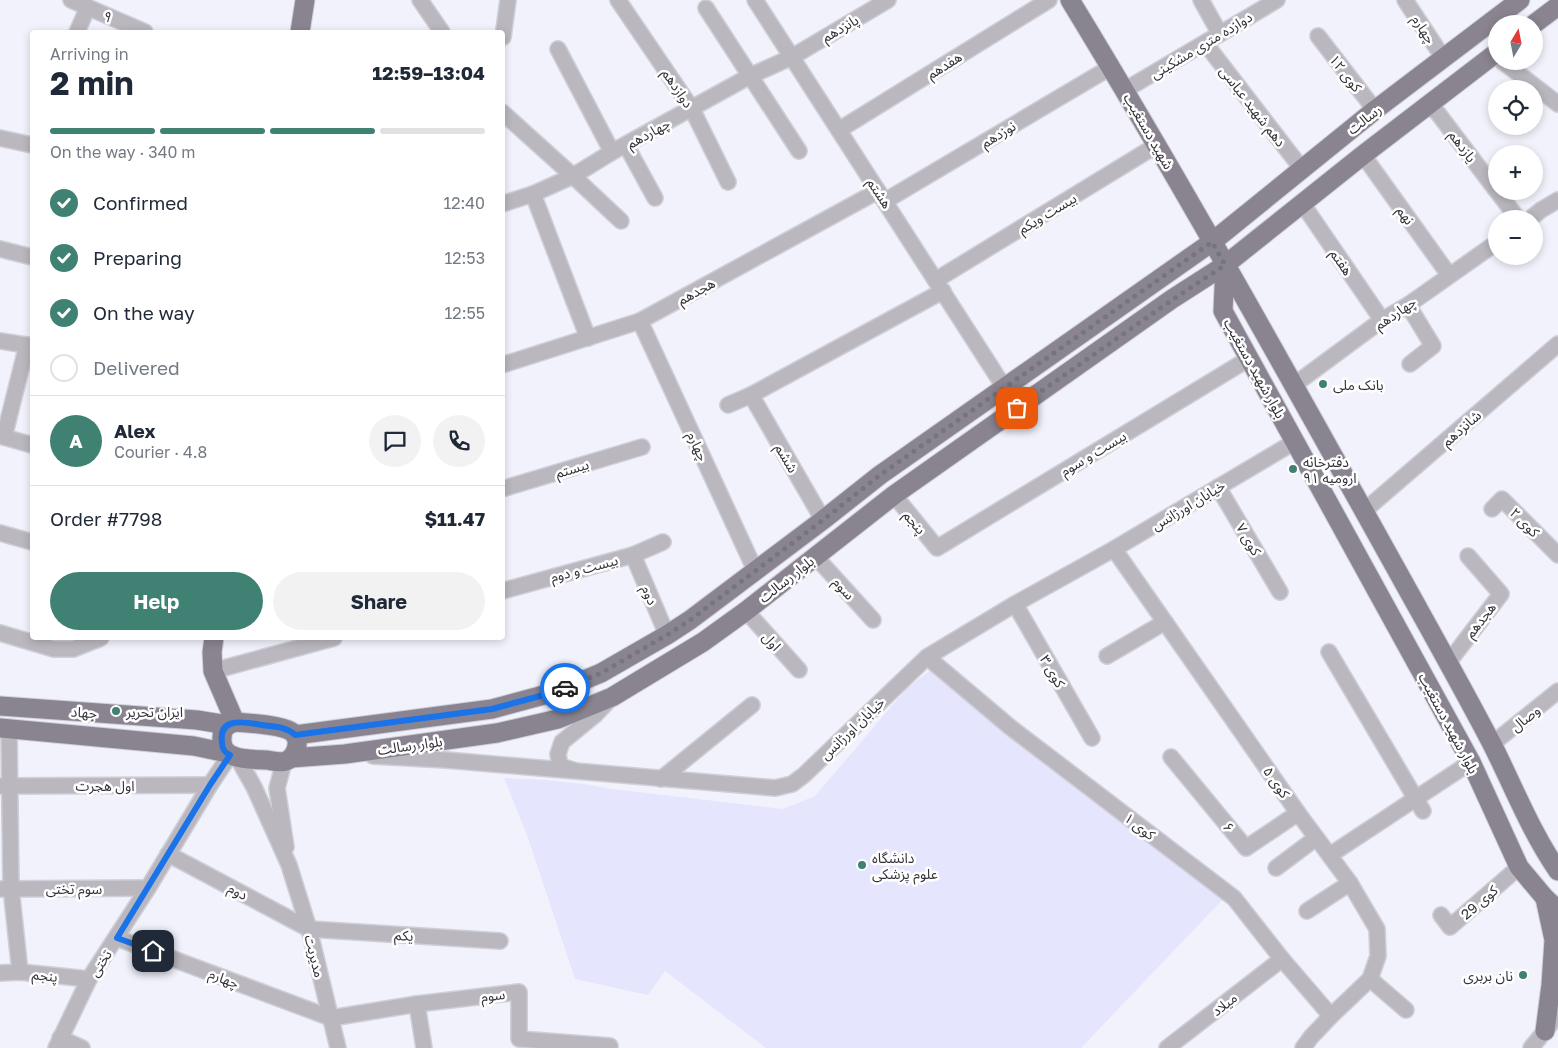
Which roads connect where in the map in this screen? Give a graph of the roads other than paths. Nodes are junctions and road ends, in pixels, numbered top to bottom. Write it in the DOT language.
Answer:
graph roads {
  1 [pos="71,0"];
  2 [pos="305,0"];
  3 [pos="420,0"];
  4 [pos="508,0"];
  5 [pos="618,0"];
  6 [pos="755,0"];
  7 [pos="888,0"];
  8 [pos="1049,0"];
  9 [pos="1070,0"];
  10 [pos="1202,0"];
  11 [pos="1277,0"];
  12 [pos="1405,0"];
  13 [pos="1520,0"];
  14 [pos="1558,6"];
  15 [pos="88,7"];
  16 [pos="706,8"];
  17 [pos="1543,17"];
  18 [pos="78,30"];
  19 [pos="140,30"];
  20 [pos="300,30"];
  21 [pos="441,30"];
  22 [pos="504,30"];
  23 [pos="1220,34"];
  24 [pos="1318,36"];
  25 [pos="1205,43"];
  26 [pos="558,49"];
  27 [pos="792,56"];
  28 [pos="1444,59"];
  29 [pos="1488,62"];
  30 [pos="1111,67"];
  31 [pos="1515,70"];
  32 [pos="750,76"];
  33 [pos="1409,85"];
  34 [pos="1125,90"];
  35 [pos="1558,104"];
  36 [pos="1427,106"];
  37 [pos="692,109"];
  38 [pos="1375,110"];
  39 [pos="505,115"];
  40 [pos="839,130"];
  41 [pos="0,138"];
  42 [pos="30,145"];
  43 [pos="626,145"];
  44 [pos="1157,145"];
  45 [pos="799,151"];
  46 [pos="612,152"];
  47 [pos="1363,155"];
  48 [pos="1302,169"];
  49 [pos="573,176"];
  50 [pos="1488,178"];
  51 [pos="728,182"];
  52 [pos="533,194"];
  53 [pos="882,196"];
  54 [pos="655,198"];
  55 [pos="1558,200"];
  56 [pos="505,203"];
  57 [pos="1302,203"];
  58 [pos="1541,210"];
  59 [pos="621,221"];
  60 [pos="1212,242"];
  61 [pos="1488,248"];
  62 [pos="0,249"];
  63 [pos="30,256"];
  64 [pos="1225,265"];
  65 [pos="1449,275"];
  66 [pos="939,286"];
  67 [pos="1408,305"];
  68 [pos="1382,320"];
  69 [pos="640,321"];
  70 [pos="588,338"];
  71 [pos="0,340"];
  72 [pos="1558,344"];
  73 [pos="30,345"];
  74 [pos="1250,358"];
  75 [pos="505,364"];
  76 [pos="1410,364"];
  77 [pos="1294,385"];
  78 [pos="1004,387"];
  79 [pos="751,395"];
  80 [pos="728,405"];
  81 [pos="2,436"];
  82 [pos="1296,441"];
  83 [pos="30,444"];
  84 [pos="642,447"];
  85 [pos="880,475"];
  86 [pos="505,487"];
  87 [pos="1218,487"];
  88 [pos="894,496"];
  89 [pos="1492,509"];
  90 [pos="1364,511"];
  91 [pos="823,520"];
  92 [pos="0,534"];
  93 [pos="30,542"];
  94 [pos="663,542"];
  95 [pos="937,548"];
  96 [pos="1114,550"];
  97 [pos="633,554"];
  98 [pos="1558,555"];
  99 [pos="815,556"];
  100 [pos="1468,556"];
  101 [pos="756,570"];
  102 [pos="505,590"];
  103 [pos="1280,592"];
  104 [pos="1014,604"];
  105 [pos="746,611"];
  106 [pos="690,620"];
  107 [pos="873,620"];
  108 [pos="1165,622"];
  109 [pos="0,633"];
  110 [pos="667,635"];
  111 [pos="96,640"];
  112 [pos="214,640"];
  113 [pos="327,640"];
  114 [pos="704,642"];
  115 [pos="1329,652"];
  116 [pos="1107,656"];
  117 [pos="927,657"];
  118 [pos="1448,663"];
  119 [pos="799,670"];
  120 [pos="213,671"];
  121 [pos="1558,691"];
  122 [pos="612,698"];
  123 [pos="752,704"];
  124 [pos="0,706"];
  125 [pos="197,720"];
  126 [pos="232,724"];
  127 [pos="4,728"];
  128 [pos="295,735"];
  129 [pos="1092,738"];
  130 [pos="1492,744"];
  131 [pos="194,746"];
  132 [pos="345,754"];
  133 [pos="231,755"];
  134 [pos="1171,757"];
  135 [pos="287,760"];
  136 [pos="1472,762"];
  137 [pos="576,772"];
  138 [pos="661,778"];
  139 [pos="210,785"];
  140 [pos="5,786"];
  141 [pos="1419,805"];
  142 [pos="1298,813"];
  143 [pos="1316,838"];
  144 [pos="168,854"];
  145 [pos="1330,855"];
  146 [pos="289,865"];
  147 [pos="1519,867"];
  148 [pos="1276,868"];
  149 [pos="1558,871"];
  150 [pos="1350,884"];
  151 [pos="6,888"];
  152 [pos="148,888"];
  153 [pos="1551,904"];
  154 [pos="1307,911"];
  155 [pos="1441,915"];
  156 [pos="308,929"];
  157 [pos="117,938"];
  158 [pos="500,941"];
  159 [pos="1282,959"];
  160 [pos="20,972"];
  161 [pos="0,973"];
  162 [pos="89,979"];
  163 [pos="1370,979"];
  164 [pos="417,1004"];
  165 [pos="1406,1010"];
  166 [pos="1558,1015"];
  167 [pos="1331,1016"];
  168 [pos="331,1018"];
  169 [pos="1552,1027"];
  170 [pos="58,1043"];
  171 [pos="610,1046"];
  172 [pos="82,1048"];
  173 [pos="338,1048"];
  174 [pos="424,1048"];
  175 [pos="1167,1048"];
  176 [pos="1304,1048"];
  177 [pos="1531,1048"];
  1 -- 15 [label="street, ۹"];
  2 -- 20 [label="main road"];
  3 -- 21 [label="street"];
  4 -- 22 [label="street"];
  5 -- 37 [label="street, دوازدهم"];
  6 -- 27 [label="street, هشتم"];
  7 -- 27 [label="street, پانزدهم"];
  8 -- 40 [label="street, هفدهم"];
  9 -- 30 [label="main road, شهید دستغیب"];
  10 -- 23 [label="street"];
  11 -- 23 [label="street, دوازده متری مشکینی"];
  12 -- 28 [label="street, چهارم"];
  13 -- 28 [label="main road, رسالت"];
  14 -- 17 [label="main road"];
  15 -- 18 [label="street"];
  15 -- 19 [label="street, ۹"];
  16 -- 32 [label="street"];
  23 -- 25 [label="street, دوازده متری مشکینی"];
  24 -- 38 [label="street, کوی ۱۲"];
  25 -- 34 [label="street, دوازده متری مشکینی"];
  25 -- 48 [label="street, دهم شهید عباسی"];
  26 -- 46 [label="street"];
  27 -- 32 [label="street, چهاردهم"];
  27 -- 40 [label="street, هشتم"];
  28 -- 33 [label="main road, رسالت"];
  29 -- 36 [label="main road, رسالت"];
  30 -- 34 [label="main road, شهید دستغیب"];
  30 -- 53 [label="street, نوزدهم"];
  31 -- 35 [label="street"];
  32 -- 37 [label="street, چهاردهم"];
  32 -- 45 [label="street"];
  33 -- 36 [label="main road"];
  33 -- 38 [label="main road, رسالت"];
  34 -- 44 [label="main road, شهید دستغیب"];
  36 -- 47 [label="main road, رسالت"];
  36 -- 50 [label="street, یازدهم"];
  37 -- 43 [label="street, چهاردهم"];
  37 -- 51 [label="street, دوازدهم"];
  38 -- 48 [label="main road, رسالت"];
  39 -- 49 [label="street"];
  40 -- 53 [label="street, هشتم"];
  41 -- 42 [label="street"];
  43 -- 46 [label="street, چهاردهم"];
  43 -- 54 [label="street"];
  44 -- 60 [label="main road, شهید دستغیب"];
  44 -- 66 [label="street, بیست ویکم"];
  46 -- 49 [label="street, چهاردهم"];
  47 -- 57 [label="main road, رسالت"];
  47 -- 65 [label="street, نهم"];
  48 -- 60 [label="main road, رسالت"];
  49 -- 52 [label="street, چهاردهم"];
  49 -- 59 [label="street"];
  52 -- 56 [label="street, چهاردهم"];
  52 -- 70 [label="street"];
  53 -- 66 [label="street, هشتم"];
  53 -- 69 [label="street, هجدهم"];
  55 -- 58 [label="street"];
  57 -- 64 [label="main road, رسالت"];
  57 -- 68 [label="street, هفتم"];
  60 -- 64 [label="main road, شهید دستغیب"];
  60 -- 78 [label="main road, بلوار رسالت"];
  61 -- 65 [label="street, چهاردهم"];
  62 -- 63 [label="street"];
  64 -- 74 [label="main road, بلوار شهید دستغیب"];
  64 -- 77 [label="main road, بلوار شهید دستغیب"];
  64 -- 88 [label="main road, بلوار رسالت"];
  65 -- 67 [label="street, چهاردهم"];
  66 -- 78 [label="street, هشتم"];
  66 -- 79 [label="street, بیست ویکم"];
  67 -- 68 [label="street, چهاردهم"];
  67 -- 76 [label="street"];
  68 -- 77 [label="street, چهاردهم"];
  69 -- 70 [label="street, هجدهم"];
  69 -- 101 [label="street, چهارم"];
  70 -- 75 [label="street, هجدهم"];
  71 -- 73 [label="street"];
  72 -- 90 [label="street, شانزدهم"];
  73 -- 81 [label="street"];
  74 -- 82 [label="main road, بلوار شهید دستغیب"];
  74 -- 95 [label="street, بیست و سوم"];
  77 -- 90 [label="main road, بلوار شهید دستغیب"];
  78 -- 85 [label="main road, بلوار رسالت"];
  79 -- 80 [label="street, بیست ویکم"];
  79 -- 91 [label="street, ششم"];
  81 -- 83 [label="street"];
  82 -- 87 [label="street, خیابان اورژانس"];
  82 -- 136 [label="main road, بلوار شهید دستغیب"];
  84 -- 86 [label="street, بیستم"];
  85 -- 88 [label="main road"];
  85 -- 91 [label="main road, بلوار رسالت"];
  87 -- 96 [label="street, خیابان اورژانس"];
  87 -- 103 [label="street, کوی ۷"];
  88 -- 95 [label="street, پنجم"];
  88 -- 99 [label="main road, بلوار رسالت"];
  89 -- 98 [label="street, کوی ۲"];
  90 -- 118 [label="main road, بلوار شهید دستغیب"];
  91 -- 101 [label="main road, بلوار رسالت"];
  92 -- 93 [label="street"];
  94 -- 97 [label="street, بیست و دوم"];
  96 -- 104 [label="street, خیابان اورژانس"];
  96 -- 108 [label="street, کوی ۵"];
  97 -- 102 [label="street, بیست و دوم"];
  97 -- 110 [label="street, دوم"];
  99 -- 105 [label="main road, بلوار رسالت"];
  99 -- 107 [label="street, سوم"];
  100 -- 118 [label="street, هجدهم"];
  101 -- 106 [label="main road, بلوار رسالت"];
  104 -- 117 [label="street, خیابان اورژانس"];
  104 -- 129 [label="street, کوی ۳"];
  105 -- 114 [label="main road, بلوار رسالت"];
  105 -- 119 [label="street, اول"];
  106 -- 110 [label="main road, بلوار رسالت"];
  106 -- 114 [label="main road"];
  108 -- 116 [label="street"];
  108 -- 142 [label="street, کوی ۵"];
  109 -- 111 [label="street"];
  110 -- 128 [label="main road, بلوار رسالت"];
  112 -- 120 [label="main road"];
  113 -- 120 [label="street"];
  114 -- 122 [label="main road, بلوار رسالت"];
  115 -- 141 [label="street"];
  117 -- 138 [label="street, خیابان اورژانس"];
  117 -- 159 [label="street, کوی ۱"];
  118 -- 130 [label="main road, بلوار شهید دستغیب"];
  120 -- 126 [label="main road"];
  121 -- 130 [label="street, وصال"];
  122 -- 132 [label="main road, بلوار رسالت"];
  122 -- 137 [label="street"];
  123 -- 138 [label="street"];
  124 -- 125 [label="main road, جهاد"];
  125 -- 126 [label="main road, جهاد"];
  125 -- 131 [label="main road"];
  126 -- 128 [label="main road, جهاد"];
  126 -- 133 [label="main road"];
  127 -- 131 [label="main road, جهاد"];
  127 -- 140 [label="street"];
  128 -- 135 [label="main road"];
  130 -- 136 [label="main road"];
  130 -- 149 [label="main road, بلوار شهید دستغیب"];
  131 -- 133 [label="main road, جهاد"];
  132 -- 135 [label="main road, بلوار رسالت"];
  132 -- 137 [label="street, خیابان اورژانس"];
  133 -- 135 [label="main road, بلوار رسالت"];
  133 -- 139 [label="street, تختی"];
  133 -- 146 [label="street, مدیریت"];
  134 -- 142 [label="street, ۶"];
  135 -- 146 [label="street, مدیریت"];
  136 -- 141 [label="street"];
  136 -- 147 [label="main road, بلوار شهید دستغیب"];
  137 -- 138 [label="street, خیابان اورژانس"];
  139 -- 140 [label="street, اول هجرت"];
  139 -- 144 [label="street, تختی"];
  140 -- 151 [label="street"];
  141 -- 145 [label="street"];
  142 -- 143 [label="street, کوی ۵"];
  143 -- 145 [label="street, کوی ۵"];
  143 -- 148 [label="street"];
  144 -- 152 [label="street, تختی"];
  144 -- 156 [label="street, دوم"];
  145 -- 150 [label="street, کوی ۵"];
  146 -- 156 [label="street, مدیریت"];
  147 -- 153 [label="main road, بلوار شهید دستغیب"];
  147 -- 155 [label="street, کوی 29"];
  150 -- 154 [label="street"];
  150 -- 163 [label="street, کوی ۵"];
  151 -- 152 [label="street, سوم تختی"];
  151 -- 160 [label="street"];
  152 -- 157 [label="street, تختی"];
  153 -- 169 [label="main road"];
  156 -- 158 [label="street, یکم"];
  156 -- 168 [label="street, مدیریت"];
  157 -- 162 [label="street, تختی"];
  157 -- 168 [label="street, چهارم"];
  159 -- 167 [label="street, کوی ۱"];
  159 -- 175 [label="street, میلاد"];
  160 -- 161 [label="street, پنجم"];
  160 -- 162 [label="street, پنجم"];
  162 -- 170 [label="street, تختی"];
  163 -- 165 [label="street"];
  163 -- 167 [label="street, کوی ۵"];
  164 -- 168 [label="street, سوم"];
  164 -- 171 [label="street, سوم"];
  164 -- 174 [label="street"];
  166 -- 169 [label="street"];
  167 -- 176 [label="street, کوی ۵"];
  168 -- 173 [label="street, مدیریت"];
  169 -- 177 [label="street"];
  170 -- 172 [label="street"];
}
